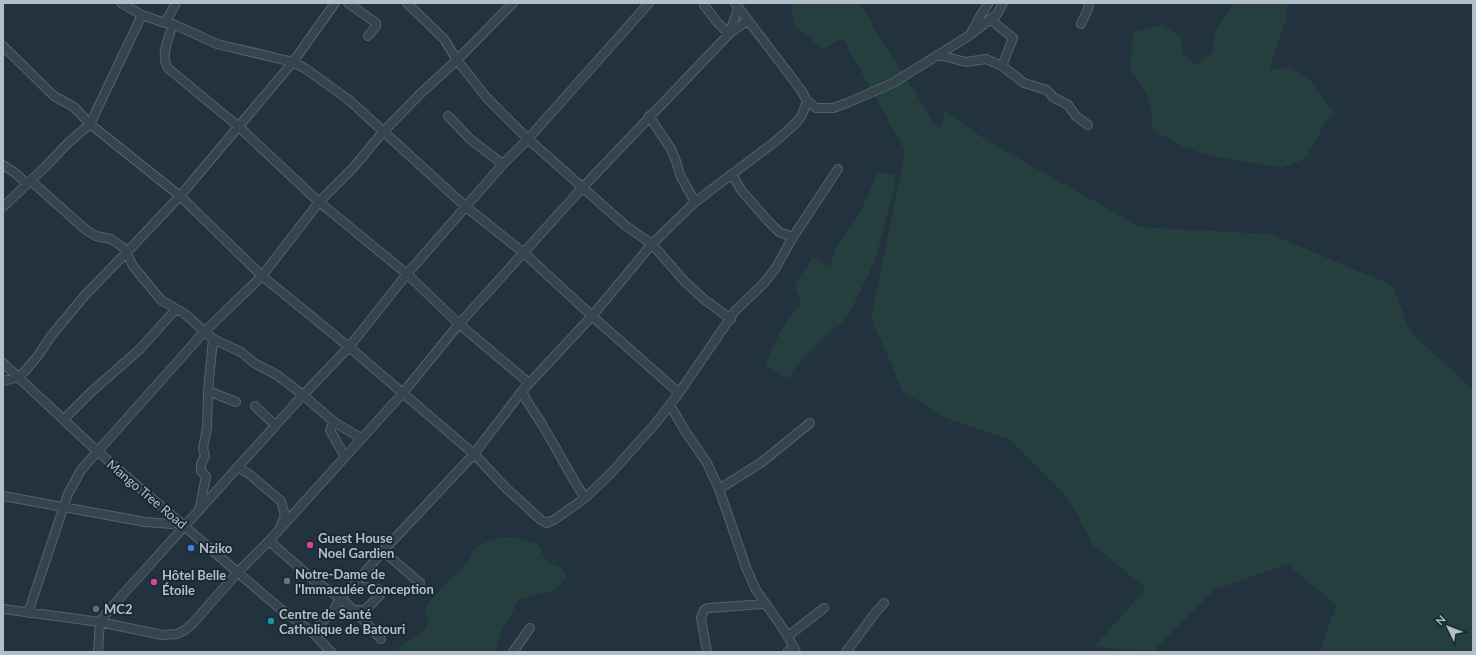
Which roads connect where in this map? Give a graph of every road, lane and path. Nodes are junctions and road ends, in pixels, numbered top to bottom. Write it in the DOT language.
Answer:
graph roads {
  1 [pos="121,3"];
  2 [pos="176,3"];
  3 [pos="335,3"];
  4 [pos="348,3"];
  5 [pos="407,3"];
  6 [pos="513,3"];
  7 [pos="649,3"];
  8 [pos="704,3"];
  9 [pos="989,3"];
  10 [pos="1003,3"];
  11 [pos="1089,3"];
  12 [pos="736,6"];
  13 [pos="142,15"];
  14 [pos="990,19"];
  15 [pos="748,20"];
  16 [pos="165,23"];
  17 [pos="173,24"];
  18 [pos="1081,24"];
  19 [pos="729,34"];
  20 [pos="970,35"];
  21 [pos="368,36"];
  22 [pos="3,46"];
  23 [pos="939,55"];
  24 [pos="457,60"];
  25 [pos="293,62"];
  26 [pos="1002,66"];
  27 [pos="807,102"];
  28 [pos="448,116"];
  29 [pos="649,116"];
  30 [pos="90,124"];
  31 [pos="1088,125"];
  32 [pos="239,127"];
  33 [pos="383,132"];
  34 [pos="528,139"];
  35 [pos="503,164"];
  36 [pos="3,165"];
  37 [pos="838,169"];
  38 [pos="732,174"];
  39 [pos="29,182"];
  40 [pos="582,188"];
  41 [pos="180,196"];
  42 [pos="319,202"];
  43 [pos="695,202"];
  44 [pos="3,207"];
  45 [pos="466,207"];
  46 [pos="793,237"];
  47 [pos="652,244"];
  48 [pos="126,253"];
  49 [pos="524,253"];
  50 [pos="407,274"];
  51 [pos="262,276"];
  52 [pos="176,309"];
  53 [pos="592,316"];
  54 [pos="730,319"];
  55 [pos="459,324"];
  56 [pos="204,332"];
  57 [pos="213,339"];
  58 [pos="349,347"];
  59 [pos="3,363"];
  60 [pos="18,377"];
  61 [pos="4,382"];
  62 [pos="529,383"];
  63 [pos="208,391"];
  64 [pos="522,391"];
  65 [pos="679,393"];
  66 [pos="402,394"];
  67 [pos="303,395"];
  68 [pos="236,402"];
  69 [pos="670,405"];
  70 [pos="255,406"];
  71 [pos="64,419"];
  72 [pos="334,422"];
  73 [pos="810,423"];
  74 [pos="275,425"];
  75 [pos="361,438"];
  76 [pos="96,451"];
  77 [pos="474,454"];
  78 [pos="345,457"];
  79 [pos="237,467"];
  80 [pos="719,489"];
  81 [pos="3,496"];
  82 [pos="585,498"];
  83 [pos="63,507"];
  84 [pos="200,507"];
  85 [pos="182,524"];
  86 [pos="280,529"];
  87 [pos="269,542"];
  88 [pos="383,551"];
  89 [pos="238,572"];
  90 [pos="420,583"];
  91 [pos="353,586"];
  92 [pos="340,598"];
  93 [pos="884,603"];
  94 [pos="765,604"];
  95 [pos="824,608"];
  96 [pos="3,609"];
  97 [pos="354,610"];
  98 [pos="28,613"];
  99 [pos="100,622"];
  100 [pos="530,628"];
  101 [pos="312,632"];
  102 [pos="788,636"];
  103 [pos="381,639"];
  104 [pos="795,650"];
  105 [pos="98,652"];
  106 [pos="331,652"];
  107 [pos="512,652"];
  108 [pos="707,652"];
  109 [pos="787,652"];
  110 [pos="846,652"];
  1 -- 13 [label="street"];
  2 -- 16 [label="street"];
  3 -- 25 [label="street"];
  4 -- 21 [label="street"];
  5 -- 24 [label="street"];
  6 -- 24 [label="street"];
  7 -- 34 [label="street"];
  8 -- 19 [label="street"];
  9 -- 20 [label="street"];
  10 -- 14 [label="street"];
  11 -- 18 [label="street"];
  12 -- 15 [label="street"];
  12 -- 19 [label="street"];
  13 -- 16 [label="street"];
  13 -- 30 [label="street"];
  14 -- 20 [label="street"];
  14 -- 26 [label="street"];
  15 -- 19 [label="street"];
  15 -- 27 [label="street"];
  16 -- 17 [label="street"];
  17 -- 25 [label="street"];
  17 -- 32 [label="street"];
  19 -- 29 [label="street"];
  20 -- 23 [label="street"];
  22 -- 30 [label="street"];
  23 -- 26 [label="street"];
  23 -- 27 [label="street"];
  24 -- 33 [label="street"];
  24 -- 34 [label="street"];
  25 -- 32 [label="street"];
  25 -- 33 [label="street"];
  26 -- 31 [label="street"];
  27 -- 38 [label="street"];
  28 -- 35 [label="street"];
  29 -- 40 [label="street"];
  29 -- 43 [label="street"];
  30 -- 39 [label="street"];
  30 -- 41 [label="street"];
  32 -- 41 [label="street"];
  32 -- 42 [label="street"];
  33 -- 42 [label="street"];
  33 -- 45 [label="street"];
  34 -- 35 [label="street"];
  34 -- 40 [label="street"];
  35 -- 45 [label="street"];
  36 -- 39 [label="street"];
  37 -- 46 [label="street"];
  38 -- 43 [label="street"];
  38 -- 46 [label="street"];
  39 -- 44 [label="street"];
  39 -- 48 [label="street"];
  40 -- 47 [label="street"];
  40 -- 49 [label="street"];
  41 -- 48 [label="street"];
  41 -- 51 [label="street"];
  42 -- 50 [label="street"];
  42 -- 51 [label="street"];
  43 -- 47 [label="street"];
  45 -- 49 [label="street"];
  45 -- 50 [label="street"];
  46 -- 54 [label="street"];
  47 -- 53 [label="street"];
  47 -- 54 [label="street"];
  48 -- 52 [label="street"];
  48 -- 60 [label="street"];
  49 -- 53 [label="street"];
  49 -- 55 [label="street"];
  50 -- 55 [label="street"];
  50 -- 58 [label="street"];
  51 -- 56 [label="street"];
  51 -- 58 [label="street"];
  52 -- 56 [label="street"];
  52 -- 71 [label="street"];
  53 -- 62 [label="street"];
  53 -- 65 [label="street"];
  54 -- 65 [label="street"];
  55 -- 62 [label="street"];
  55 -- 66 [label="street"];
  56 -- 57 [label="street"];
  56 -- 76 [label="street"];
  57 -- 63 [label="street"];
  57 -- 67 [label="street"];
  58 -- 66 [label="street"];
  58 -- 67 [label="street"];
  59 -- 60 [label="street, Mango Tree Road"];
  60 -- 61 [label="street"];
  60 -- 71 [label="street, Mango Tree Road"];
  62 -- 64 [label="street"];
  63 -- 68 [label="street"];
  63 -- 84 [label="street"];
  64 -- 77 [label="street"];
  64 -- 82 [label="street"];
  65 -- 69 [label="street"];
  66 -- 75 [label="street"];
  66 -- 77 [label="street"];
  67 -- 72 [label="street"];
  67 -- 74 [label="street"];
  69 -- 80 [label="street"];
  69 -- 82 [label="street"];
  70 -- 74 [label="street"];
  71 -- 76 [label="street, Mango Tree Road"];
  72 -- 75 [label="street"];
  72 -- 78 [label="street"];
  73 -- 80 [label="street"];
  74 -- 79 [label="street"];
  75 -- 78 [label="street"];
  76 -- 83 [label="street"];
  76 -- 85 [label="street, Mango Tree Road"];
  77 -- 82 [label="street"];
  77 -- 88 [label="street"];
  78 -- 86 [label="street"];
  79 -- 84 [label="street"];
  79 -- 86 [label="street"];
  80 -- 94 [label="street"];
  81 -- 83 [label="street"];
  83 -- 85 [label="street"];
  83 -- 98 [label="street"];
  84 -- 85 [label="street"];
  85 -- 89 [label="street, Mango Tree Road"];
  85 -- 99 [label="street"];
  86 -- 87 [label="street"];
  87 -- 89 [label="street"];
  87 -- 92 [label="street"];
  88 -- 90 [label="street"];
  88 -- 91 [label="street"];
  89 -- 99 [label="street"];
  89 -- 101 [label="street, Mango Tree Road"];
  91 -- 92 [label="street"];
  91 -- 97 [label="street"];
  92 -- 97 [label="street"];
  92 -- 101 [label="street"];
  93 -- 110 [label="street"];
  94 -- 102 [label="street"];
  94 -- 108 [label="street"];
  95 -- 102 [label="street"];
  96 -- 98 [label="street"];
  97 -- 103 [label="street"];
  98 -- 99 [label="street"];
  99 -- 105 [label="street"];
  100 -- 107 [label="street"];
  101 -- 106 [label="street, Mango Tree Road"];
  102 -- 104 [label="street"];
  104 -- 109 [label="street"];
}
